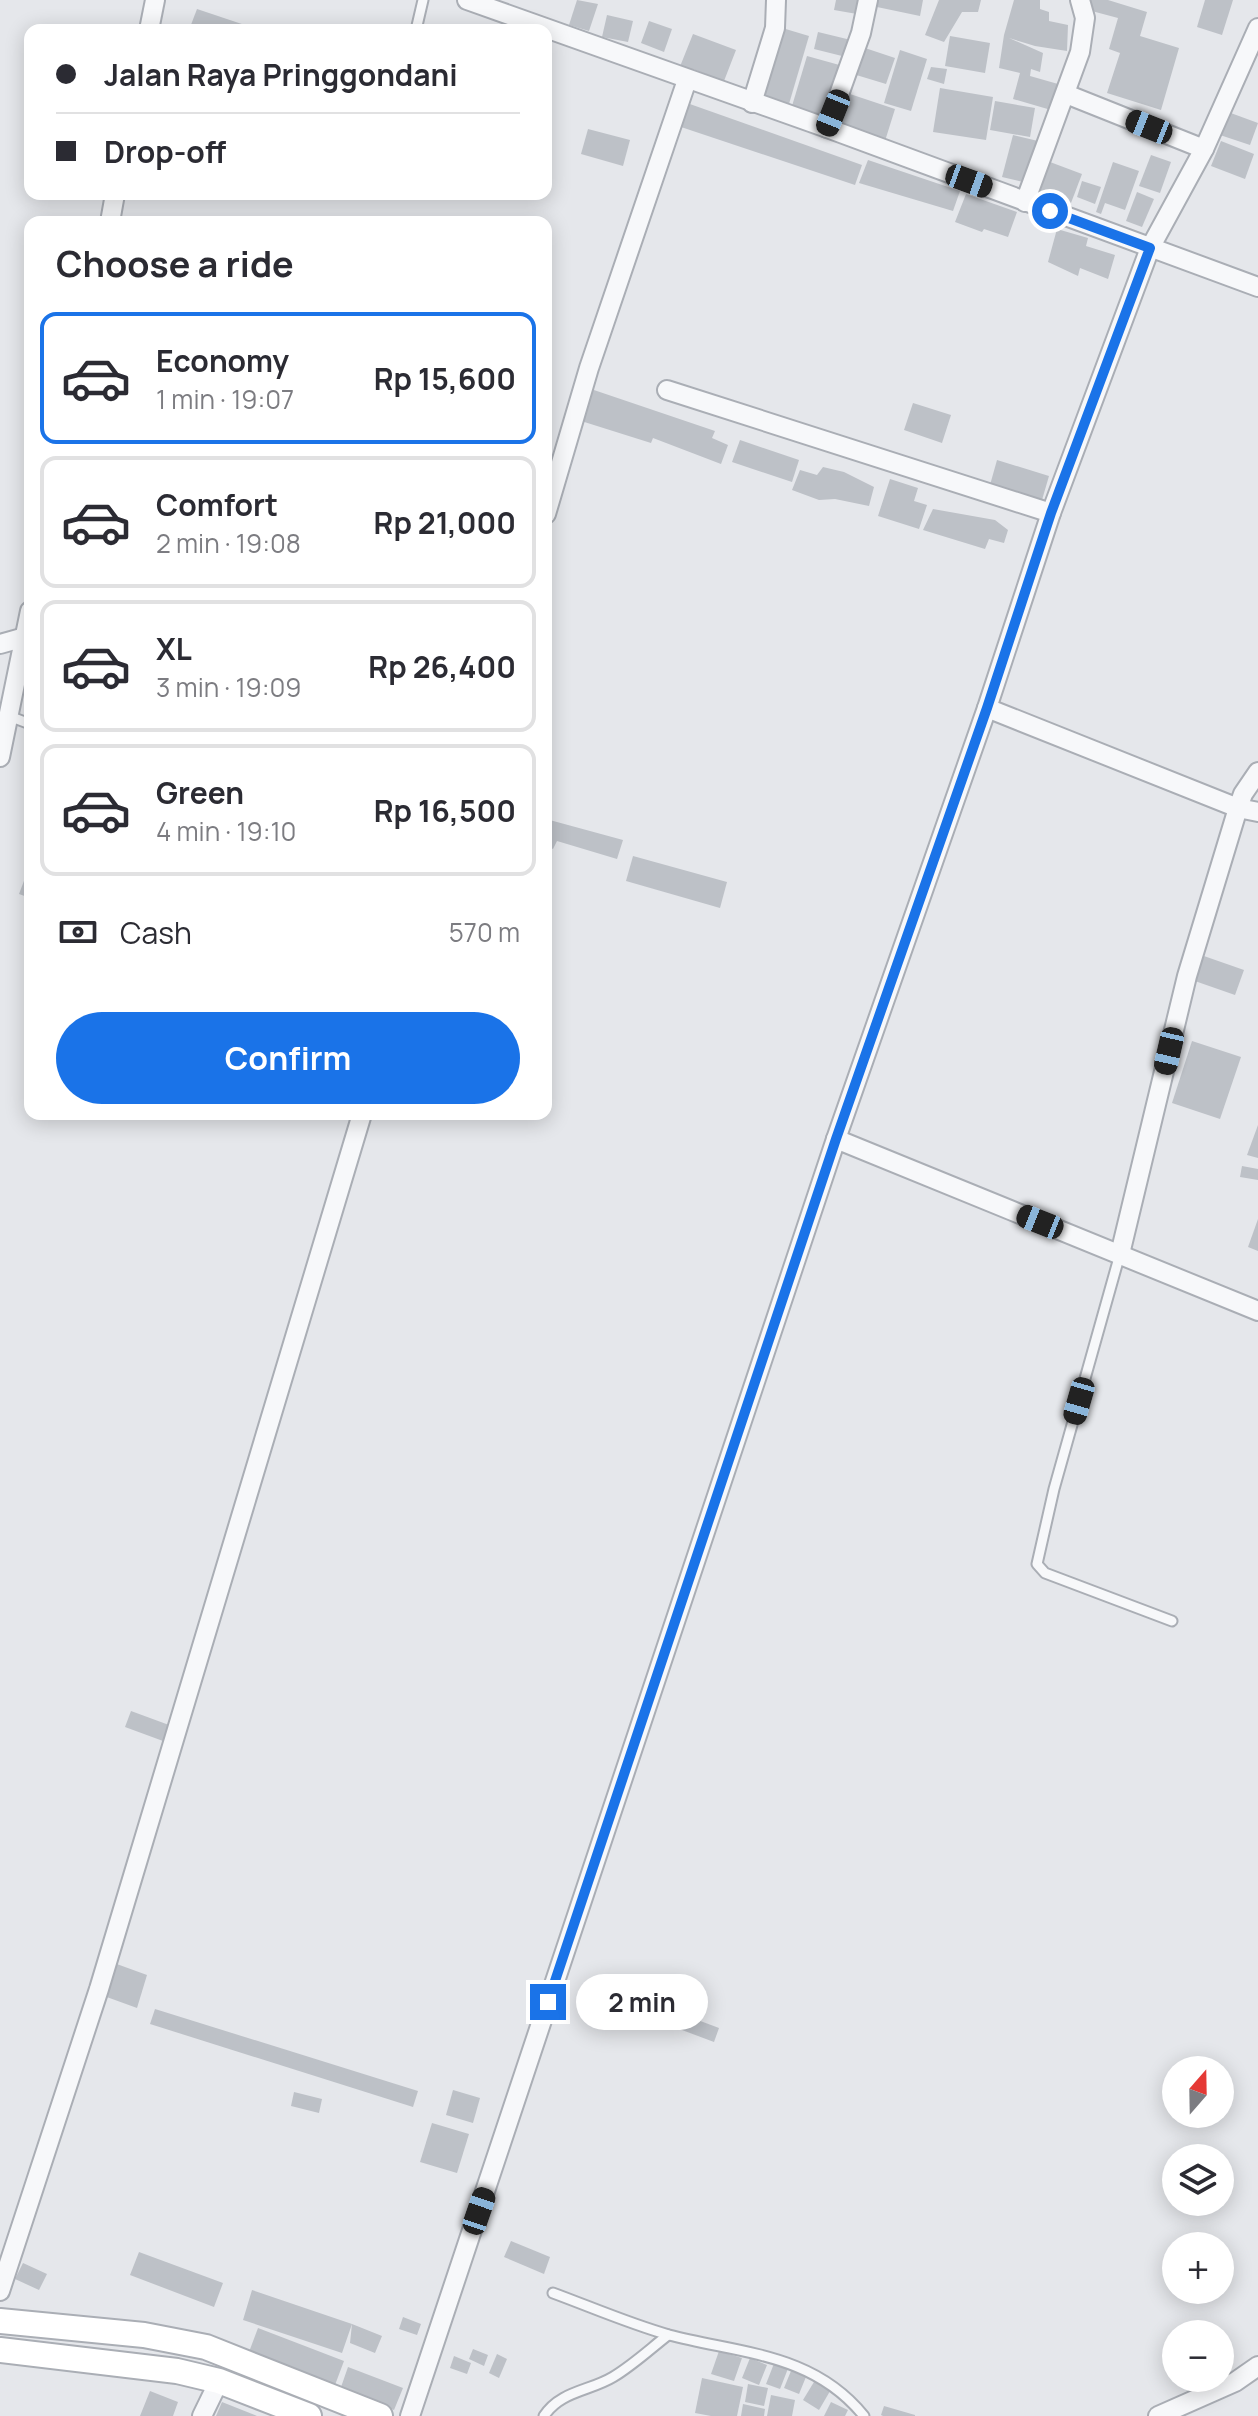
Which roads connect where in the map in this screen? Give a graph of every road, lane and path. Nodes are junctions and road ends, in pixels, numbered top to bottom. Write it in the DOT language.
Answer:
graph roads {
  1 [pos="155,0"];
  2 [pos="423,0"];
  3 [pos="467,0"];
  4 [pos="776,0"];
  5 [pos="868,0"];
  6 [pos="1080,0"];
  7 [pos="150,24"];
  8 [pos="417,24"];
  9 [pos="533,24"];
  10 [pos="1258,28"];
  11 [pos="552,31"];
  12 [pos="687,80"];
  13 [pos="1066,94"];
  14 [pos="752,103"];
  15 [pos="827,128"];
  16 [pos="1204,149"];
  17 [pos="1025,202"];
  18 [pos="1150,248"];
  19 [pos="1258,287"];
  20 [pos="667,390"];
  21 [pos="552,494"];
  22 [pos="1051,513"];
  23 [pos="24,637"];
  24 [pos="24,642"];
  25 [pos="0,644"];
  26 [pos="987,708"];
  27 [pos="9,716"];
  28 [pos="24,722"];
  29 [pos="0,757"];
  30 [pos="1258,772"];
  31 [pos="1238,808"];
  32 [pos="1258,812"];
  33 [pos="360,1120"];
  34 [pos="836,1139"];
  35 [pos="1120,1254"];
  36 [pos="1258,1311"];
  37 [pos="1172,1621"];
  38 [pos="0,2291"];
  39 [pos="553,2293"];
  40 [pos="0,2321"];
  41 [pos="668,2335"];
  42 [pos="0,2350"];
  43 [pos="1258,2366"];
  44 [pos="219,2381"];
  45 [pos="202,2416"];
  46 [pos="309,2416"];
  47 [pos="380,2416"];
  48 [pos="410,2416"];
  49 [pos="544,2416"];
  50 [pos="864,2416"];
  51 [pos="1158,2416"];
  1 -- 7 [label="street"];
  2 -- 8 [label="lane"];
  3 -- 9 [label="street"];
  4 -- 14 [label="street"];
  5 -- 15 [label="street"];
  6 -- 13 [label="street"];
  10 -- 16 [label="street"];
  11 -- 12 [label="street"];
  12 -- 14 [label="street"];
  12 -- 21 [label="street"];
  13 -- 16 [label="street"];
  13 -- 17 [label="street"];
  14 -- 15 [label="street"];
  15 -- 17 [label="street"];
  16 -- 18 [label="street"];
  17 -- 18 [label="street"];
  18 -- 19 [label="street"];
  18 -- 22 [label="street"];
  20 -- 22 [label="street"];
  22 -- 26 [label="street"];
  23 -- 25 [label="street"];
  24 -- 27 [label="street"];
  26 -- 31 [label="street"];
  26 -- 34 [label="street"];
  27 -- 28 [label="lane"];
  27 -- 29 [label="street"];
  30 -- 31 [label="street"];
  31 -- 32 [label="street"];
  31 -- 35 [label="street"];
  33 -- 38 [label="street"];
  34 -- 35 [label="street"];
  34 -- 48 [label="street"];
  35 -- 36 [label="street"];
  35 -- 37 [label="lane"];
  39 -- 41 [label="lane"];
  40 -- 47 [label="main road"];
  41 -- 49 [label="lane"];
  41 -- 50 [label="lane"];
  42 -- 44 [label="main road"];
  43 -- 51 [label="street"];
  44 -- 45 [label="street"];
  44 -- 46 [label="main road"];
}
